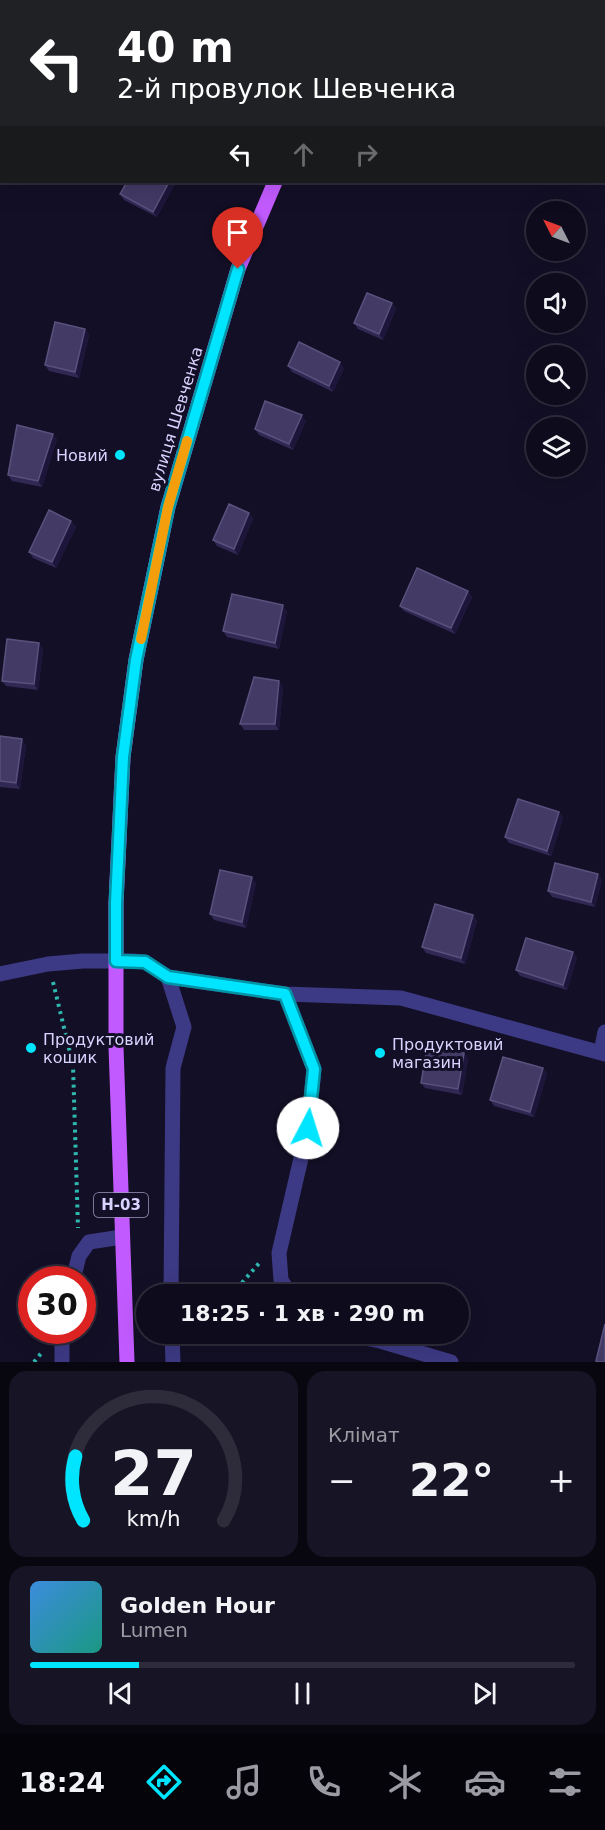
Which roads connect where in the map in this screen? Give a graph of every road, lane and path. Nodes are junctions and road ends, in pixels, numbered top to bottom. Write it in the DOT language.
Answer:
graph roads {
  1 [pos="275,183"];
  2 [pos="116,961"];
  3 [pos="48,964"];
  4 [pos="0,974"];
  5 [pos="168,977"];
  6 [pos="285,994"];
  7 [pos="605,1032"];
  8 [pos="603,1053"];
  9 [pos="122,1237"];
  10 [pos="282,1238"];
  11 [pos="79,1256"];
  12 [pos="76,1266"];
  13 [pos="171,1284"];
  14 [pos="241,1284"];
  15 [pos="284,1284"];
  16 [pos="62,1344"];
  17 [pos="172,1344"];
  18 [pos="390,1344"];
  19 [pos="62,1362"];
  20 [pos="127,1362"];
  21 [pos="173,1362"];
  22 [pos="451,1362"];
  1 -- 2 [label="main road, вулиця Шевченка / Н-03"];
  2 -- 3 [label="street"];
  2 -- 5 [label="street"];
  2 -- 9 [label="main road, Н-03"];
  3 -- 4 [label="street"];
  3 -- 11 [label="path"];
  5 -- 6 [label="street"];
  5 -- 13 [label="street"];
  6 -- 8 [label="street"];
  6 -- 10 [label="street"];
  7 -- 8 [label="street"];
  9 -- 11 [label="street"];
  9 -- 20 [label="main road, Н-03"];
  10 -- 14 [label="path"];
  10 -- 15 [label="street"];
  11 -- 12 [label="street"];
  16 -- 19 [label="street"];
  17 -- 21 [label="street"];
  18 -- 22 [label="street"];
}
